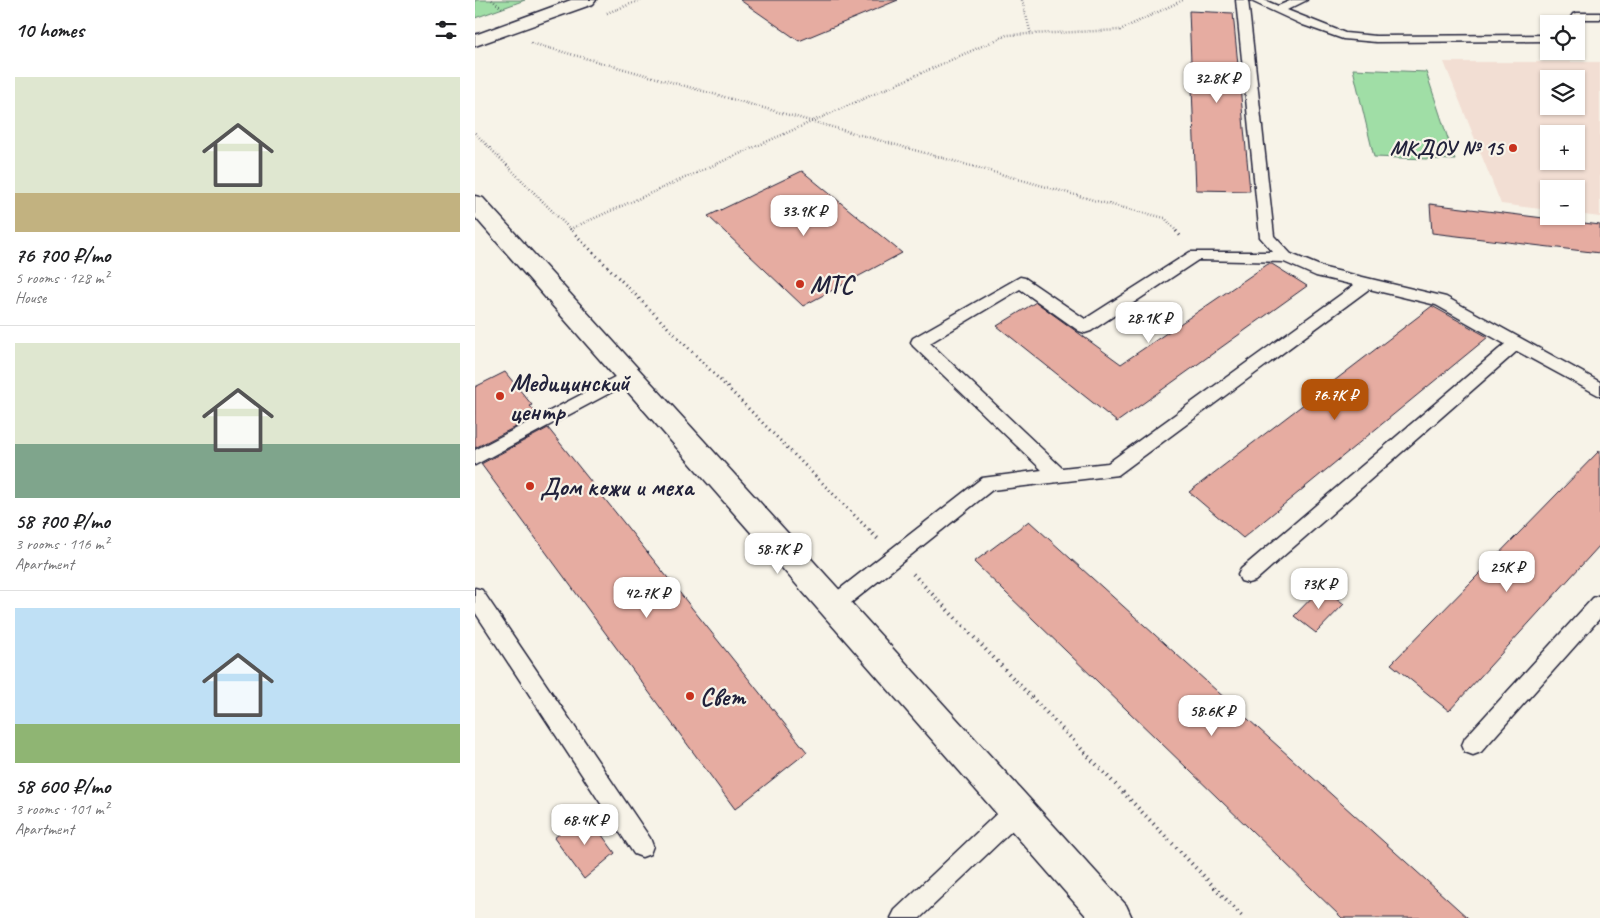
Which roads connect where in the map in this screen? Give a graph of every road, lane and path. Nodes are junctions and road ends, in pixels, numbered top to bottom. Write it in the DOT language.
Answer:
graph roads {
  1 [pos="587,0"];
  2 [pos="1022,0"];
  3 [pos="1183,0"];
  4 [pos="1242,0"];
  5 [pos="1255,0"];
  6 [pos="1301,0"];
  7 [pos="1278,10"];
  8 [pos="1585,16"];
  9 [pos="1600,16"];
  10 [pos="1031,34"];
  11 [pos="1540,38"];
  12 [pos="475,40"];
  13 [pos="528,42"];
  14 [pos="811,122"];
  15 [pos="475,133"];
  16 [pos="475,203"];
  17 [pos="570,229"];
  18 [pos="1195,255"];
  19 [pos="1286,257"];
  20 [pos="1367,283"];
  21 [pos="1516,343"];
  22 [pos="629,374"];
  23 [pos="1600,390"];
  24 [pos="475,458"];
  25 [pos="1057,474"];
  26 [pos="895,556"];
  27 [pos="1248,575"];
  28 [pos="475,596"];
  29 [pos="1600,604"];
  30 [pos="834,605"];
  31 [pos="1473,745"];
  32 [pos="1017,810"];
  33 [pos="642,846"];
  34 [pos="903,918"];
  35 [pos="1113,918"];
  36 [pos="1243,918"];
  1 -- 12 [label="street"];
  2 -- 10 [label="path"];
  3 -- 10 [label="path"];
  4 -- 19 [label="lane"];
  5 -- 7 [label="lane"];
  6 -- 7 [label="lane"];
  7 -- 11 [label="lane"];
  8 -- 9 [label="lane"];
  10 -- 14 [label="path"];
  13 -- 14 [label="path"];
  14 -- 17 [label="path"];
  14 -- 18 [label="path"];
  15 -- 17 [label="path"];
  16 -- 22 [label="street"];
  17 -- 26 [label="path"];
  18 -- 19 [label="lane"];
  18 -- 25 [label="lane"];
  19 -- 20 [label="lane"];
  20 -- 21 [label="lane"];
  20 -- 25 [label="lane"];
  21 -- 23 [label="lane"];
  21 -- 27 [label="lane"];
  22 -- 24 [label="lane"];
  22 -- 30 [label="street"];
  25 -- 26 [label="lane"];
  26 -- 30 [label="lane"];
  26 -- 36 [label="path"];
  28 -- 33 [label="lane"];
  29 -- 31 [label="lane"];
  30 -- 32 [label="street"];
  32 -- 34 [label="lane"];
  32 -- 35 [label="street"];
}
